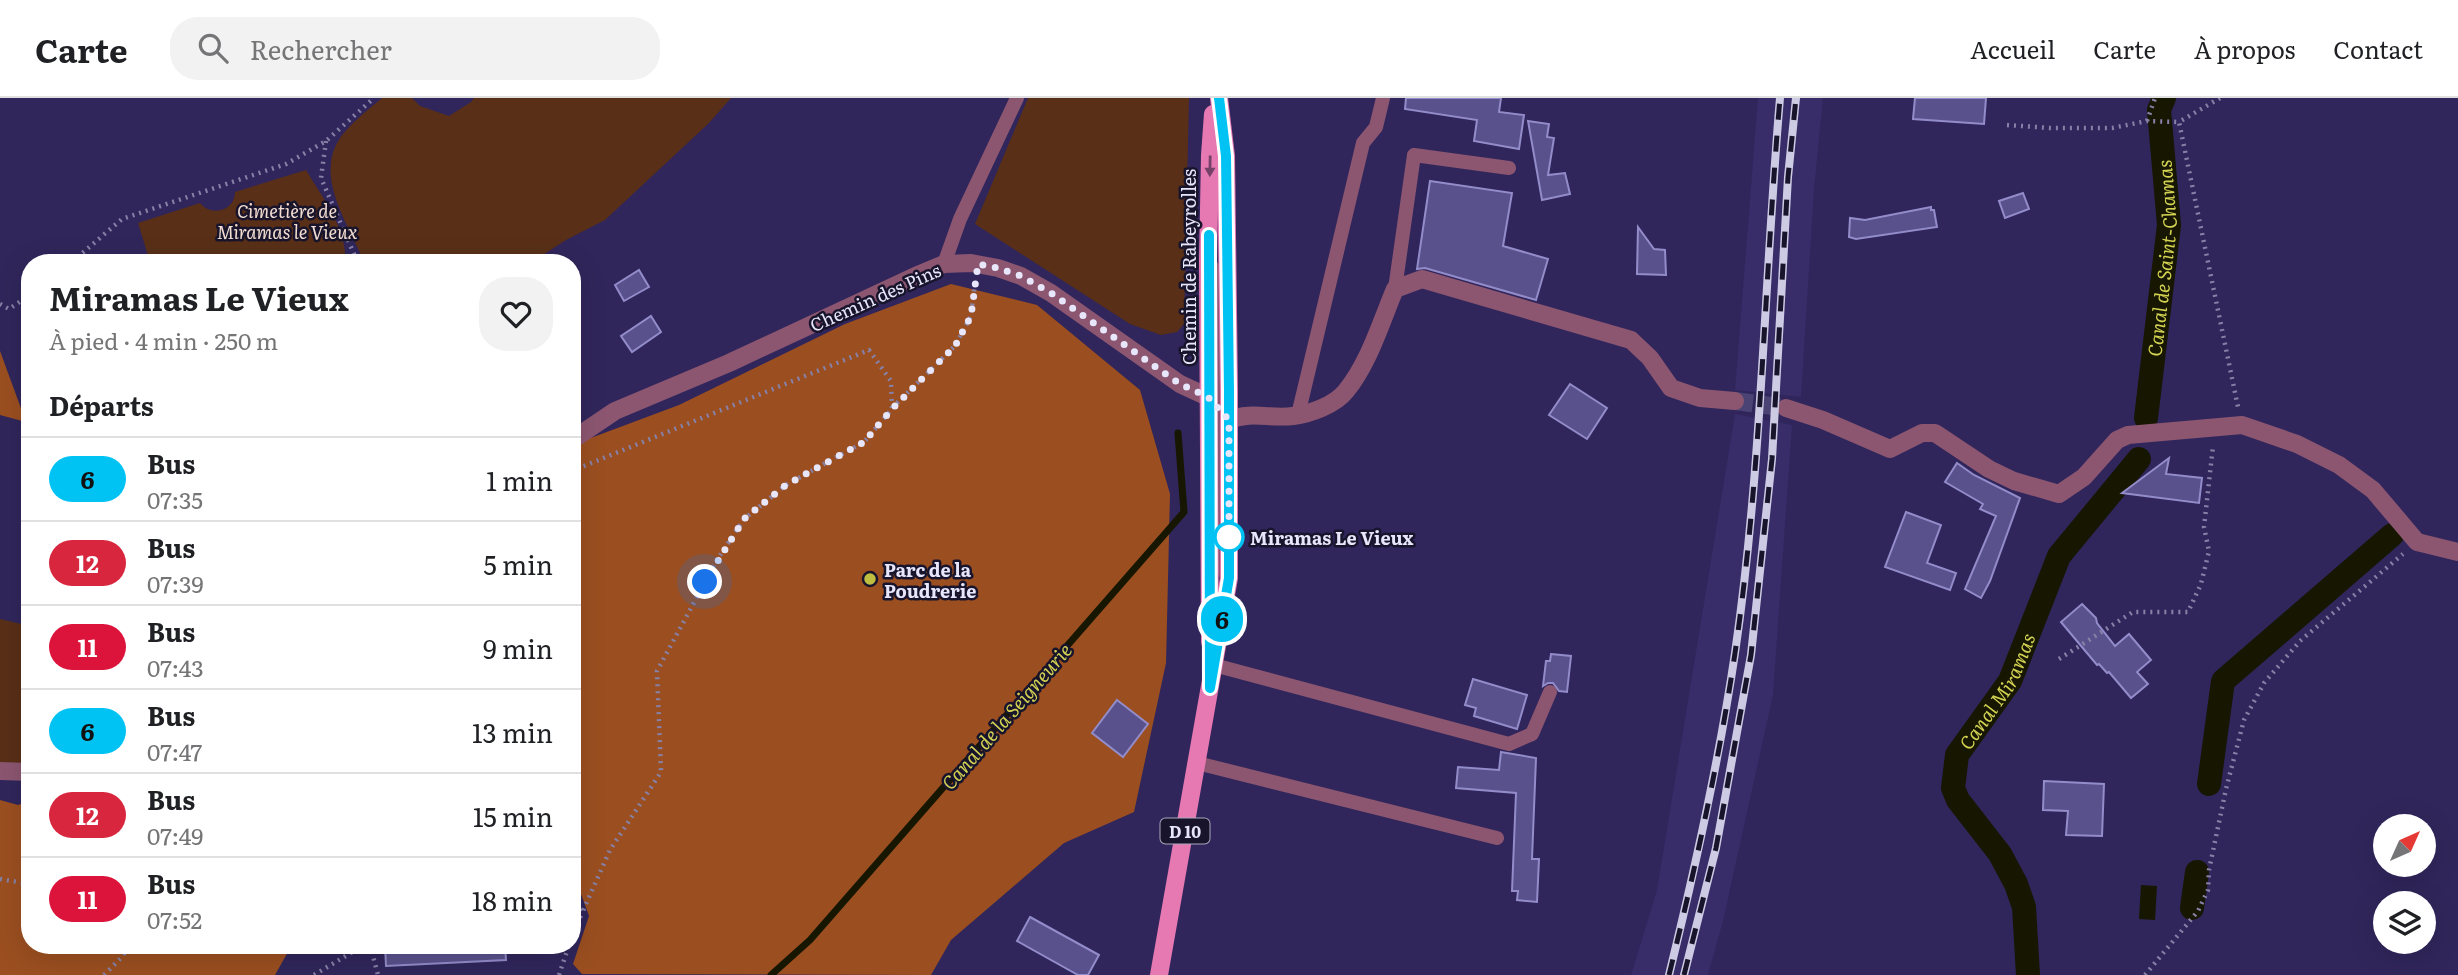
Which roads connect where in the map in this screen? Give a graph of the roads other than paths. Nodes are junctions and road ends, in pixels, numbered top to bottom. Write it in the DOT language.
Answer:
graph roads {
  1 [pos="1017,98"];
  2 [pos="1217,98"];
  3 [pos="1383,98"];
  4 [pos="1508,168"];
  5 [pos="944,264"];
  6 [pos="1395,289"];
  7 [pos="1219,394"];
  8 [pos="1735,401"];
  9 [pos="1786,408"];
  10 [pos="1298,415"];
  11 [pos="1219,430"];
  12 [pos="581,434"];
  13 [pos="2458,552"];
  14 [pos="1212,665"];
  15 [pos="1550,692"];
  16 [pos="1197,763"];
  17 [pos="0,771"];
  18 [pos="21,772"];
  19 [pos="1497,838"];
  20 [pos="1159,975"];
  1 -- 5 [label="lane"];
  2 -- 7 [label="main road, Chemin de Rabeyrolles / D 10"];
  2 -- 7 [label="main road, Chemin de Rabeyrolles / D 10, one-way"];
  3 -- 10 [label="lane"];
  4 -- 6 [label="lane"];
  5 -- 7 [label="street, Chemin des Pins"];
  5 -- 12 [label="street, Chemin des Pins"];
  6 -- 8 [label="street"];
  6 -- 10 [label="street"];
  7 -- 11 [label="main road, Chemin de Rabeyrolles / D 10"];
  7 -- 11 [label="street"];
  9 -- 13 [label="street"];
  10 -- 11 [label="street"];
  11 -- 14 [label="main road, Chemin de Rabeyrolles / D 10"];
  11 -- 14 [label="main road, Chemin de Rabeyrolles / D 10"];
  14 -- 15 [label="lane"];
  14 -- 16 [label="main road, Chemin de Rabeyrolles / D 10"];
  16 -- 19 [label="lane"];
  16 -- 20 [label="main road, Chemin de Rabeyrolles / D 10"];
  17 -- 18 [label="street"];
}
